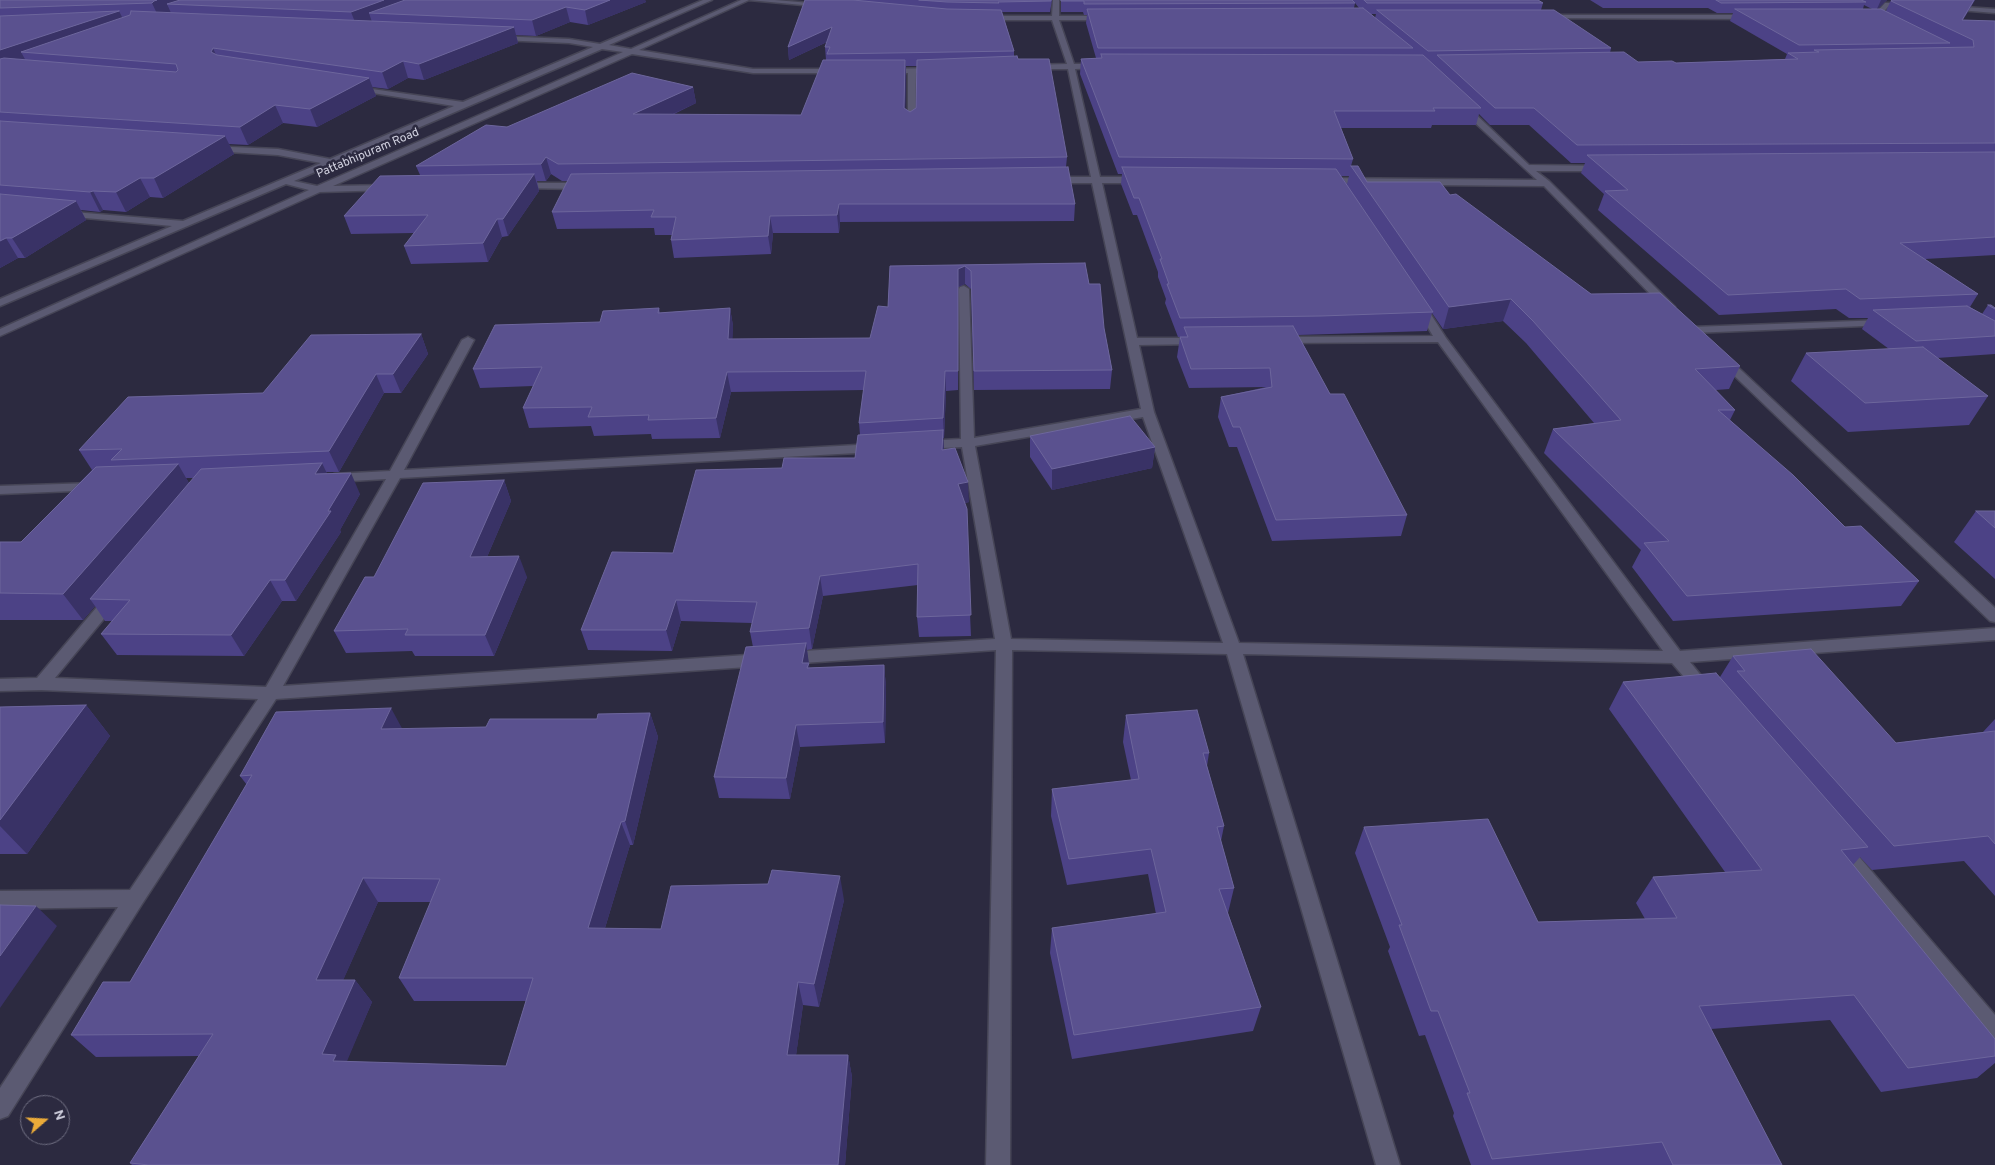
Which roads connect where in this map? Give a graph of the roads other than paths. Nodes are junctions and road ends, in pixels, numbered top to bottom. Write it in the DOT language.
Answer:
graph roads {
  1 [pos="709,0"];
  2 [pos="746,0"];
  3 [pos="752,0"];
  4 [pos="1056,0"];
  5 [pos="1916,6"];
  6 [pos="830,7"];
  7 [pos="1936,7"];
  8 [pos="1860,8"];
  9 [pos="1995,11"];
  10 [pos="976,17"];
  11 [pos="1539,17"];
  12 [pos="1757,17"];
  13 [pos="1856,17"];
  14 [pos="1876,17"];
  15 [pos="1114,18"];
  16 [pos="1055,19"];
  17 [pos="1884,21"];
  18 [pos="490,38"];
  19 [pos="601,47"];
  20 [pos="629,52"];
  21 [pos="1071,66"];
  22 [pos="1110,66"];
  23 [pos="1021,68"];
  24 [pos="912,70"];
  25 [pos="942,70"];
  26 [pos="842,71"];
  27 [pos="882,71"];
  28 [pos="349,87"];
  29 [pos="1457,101"];
  30 [pos="464,105"];
  31 [pos="911,124"];
  32 [pos="199,147"];
  33 [pos="330,162"];
  34 [pos="1527,168"];
  35 [pos="1617,168"];
  36 [pos="364,170"];
  37 [pos="1096,179"];
  38 [pos="1036,180"];
  39 [pos="1154,180"];
  40 [pos="285,181"];
  41 [pos="1318,181"];
  42 [pos="1337,182"];
  43 [pos="1546,183"];
  44 [pos="598,186"];
  45 [pos="508,187"];
  46 [pos="398,188"];
  47 [pos="318,189"];
  48 [pos="1348,198"];
  49 [pos="57,213"];
  50 [pos="185,224"];
  51 [pos="1408,289"];
  52 [pos="964,290"];
  53 [pos="0,303"];
  54 [pos="1899,322"];
  55 [pos="1685,323"];
  56 [pos="0,334"];
  57 [pos="1442,339"];
  58 [pos="468,340"];
  59 [pos="1213,341"];
  60 [pos="1272,341"];
  61 [pos="1133,342"];
  62 [pos="1148,412"];
  63 [pos="968,443"];
  64 [pos="908,446"];
  65 [pos="889,447"];
  66 [pos="393,476"];
  67 [pos="325,479"];
  68 [pos="109,487"];
  69 [pos="0,490"];
  70 [pos="121,588"];
  71 [pos="1995,617"];
  72 [pos="1995,634"];
  73 [pos="1004,644"];
  74 [pos="1233,647"];
  75 [pos="1676,657"];
  76 [pos="41,684"];
  77 [pos="0,685"];
  78 [pos="271,693"];
  79 [pos="1715,702"];
  80 [pos="1829,836"];
  81 [pos="135,898"];
  82 [pos="0,900"];
  83 [pos="1995,1031"];
  84 [pos="0,1108"];
  85 [pos="998,1165"];
  86 [pos="1388,1165"];
  1 -- 19 [label="street, Pattabhipuram Road"];
  2 -- 20 [label="street, Pattabhipuram Road"];
  3 -- 6 [label="street"];
  4 -- 16 [label="street"];
  5 -- 14 [label="street"];
  7 -- 9 [label="street"];
  8 -- 14 [label="street"];
  10 -- 16 [label="street"];
  11 -- 12 [label="street"];
  13 -- 14 [label="street"];
  14 -- 17 [label="street"];
  15 -- 16 [label="street"];
  16 -- 21 [label="street"];
  18 -- 19 [label="street"];
  19 -- 20 [label="street"];
  19 -- 30 [label="street, Pattabhipuram Road"];
  20 -- 26 [label="street"];
  20 -- 36 [label="street, Pattabhipuram Road"];
  21 -- 22 [label="street"];
  21 -- 23 [label="street"];
  21 -- 37 [label="street"];
  24 -- 25 [label="street"];
  24 -- 27 [label="street"];
  24 -- 31 [label="street"];
  28 -- 30 [label="street"];
  29 -- 34 [label="street"];
  30 -- 33 [label="street, Pattabhipuram Road"];
  32 -- 33 [label="street"];
  33 -- 36 [label="street"];
  33 -- 40 [label="street, Pattabhipuram Road"];
  34 -- 35 [label="street"];
  34 -- 43 [label="street"];
  36 -- 47 [label="street, Pattabhipuram Road"];
  37 -- 38 [label="street"];
  37 -- 39 [label="street"];
  37 -- 61 [label="street"];
  40 -- 47 [label="street"];
  40 -- 50 [label="street, Pattabhipuram Road"];
  41 -- 42 [label="street"];
  42 -- 43 [label="street"];
  42 -- 48 [label="street"];
  43 -- 55 [label="street"];
  44 -- 45 [label="street"];
  46 -- 47 [label="street"];
  47 -- 56 [label="street, Pattabhipuram Road"];
  49 -- 50 [label="street"];
  50 -- 53 [label="street, Pattabhipuram Road"];
  51 -- 57 [label="street"];
  52 -- 63 [label="street"];
  54 -- 55 [label="street"];
  55 -- 71 [label="street"];
  57 -- 60 [label="street"];
  57 -- 75 [label="street"];
  58 -- 66 [label="street"];
  59 -- 61 [label="street"];
  61 -- 62 [label="street"];
  62 -- 63 [label="street"];
  62 -- 74 [label="street"];
  63 -- 64 [label="street"];
  63 -- 73 [label="street"];
  65 -- 66 [label="street"];
  66 -- 67 [label="street"];
  66 -- 78 [label="street"];
  68 -- 69 [label="street"];
  70 -- 76 [label="street"];
  72 -- 75 [label="street"];
  73 -- 74 [label="street"];
  73 -- 78 [label="street"];
  73 -- 85 [label="street"];
  74 -- 75 [label="street"];
  74 -- 86 [label="street"];
  75 -- 79 [label="street"];
  76 -- 77 [label="street"];
  76 -- 78 [label="street"];
  78 -- 81 [label="street"];
  80 -- 83 [label="street"];
  81 -- 82 [label="street"];
  81 -- 84 [label="street"];
}
